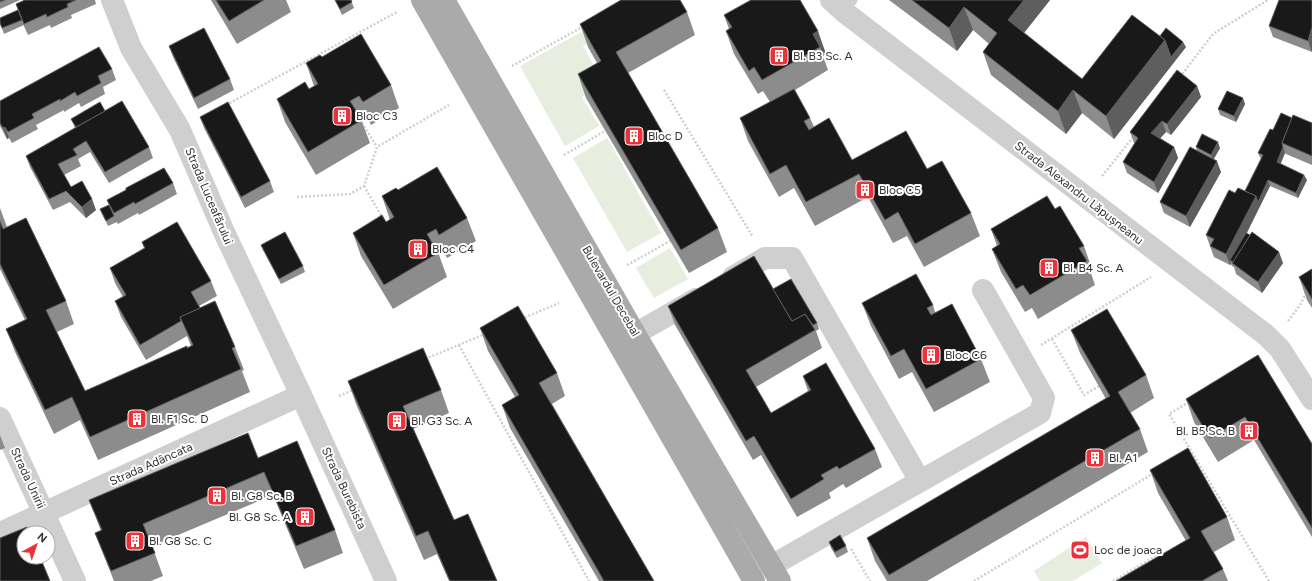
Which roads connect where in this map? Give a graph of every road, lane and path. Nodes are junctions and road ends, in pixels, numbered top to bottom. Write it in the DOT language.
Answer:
graph roads {
  1 [pos="112,0"];
  2 [pos="422,0"];
  3 [pos="444,0"];
  4 [pos="1268,0"];
  5 [pos="842,4"];
  6 [pos="397,12"];
  7 [pos="587,24"];
  8 [pos="512,66"];
  9 [pos="1179,78"];
  10 [pos="664,90"];
  11 [pos="449,105"];
  12 [pos="221,108"];
  13 [pos="362,122"];
  14 [pos="605,131"];
  15 [pos="1136,133"];
  16 [pos="377,147"];
  17 [pos="564,155"];
  18 [pos="1102,176"];
  19 [pos="364,186"];
  20 [pos="297,197"];
  21 [pos="383,218"];
  22 [pos="670,241"];
  23 [pos="765,258"];
  24 [pos="1171,264"];
  25 [pos="627,265"];
  26 [pos="983,290"];
  27 [pos="1306,292"];
  28 [pos="560,303"];
  29 [pos="516,321"];
  30 [pos="1288,321"];
  31 [pos="488,333"];
  32 [pos="635,334"];
  33 [pos="1052,339"];
  34 [pos="459,345"];
  35 [pos="1021,357"];
  36 [pos="424,360"];
  37 [pos="1099,386"];
  38 [pos="360,387"];
  39 [pos="301,396"];
  40 [pos="338,396"];
  41 [pos="1196,398"];
  42 [pos="1312,400"];
  43 [pos="0,418"];
  44 [pos="1192,450"];
  45 [pos="1185,454"];
  46 [pos="1158,471"];
  47 [pos="920,481"];
  48 [pos="44,512"];
  49 [pos="838,528"];
  50 [pos="0,533"];
  51 [pos="1163,552"];
  52 [pos="1153,557"];
  53 [pos="1156,563"];
  54 [pos="776,573"];
  55 [pos="75,581"];
  56 [pos="386,581"];
  57 [pos="589,581"];
  58 [pos="754,581"];
  59 [pos="870,581"];
  60 [pos="974,581"];
  61 [pos="1113,581"];
  62 [pos="1269,581"];
  1 -- 39 [label="street, Strada Luceafărului"];
  2 -- 58 [label="main road, Bulevardul Decebal"];
  3 -- 32 [label="main road, Bulevardul Decebal"];
  4 -- 9 [label="path"];
  5 -- 24 [label="street, Strada Alexandru Lăpușneanu"];
  6 -- 12 [label="path"];
  7 -- 8 [label="path"];
  10 -- 23 [label="path"];
  11 -- 16 [label="path"];
  13 -- 16 [label="path"];
  14 -- 17 [label="path"];
  15 -- 18 [label="path"];
  16 -- 19 [label="path"];
  19 -- 20 [label="path"];
  19 -- 21 [label="path"];
  22 -- 25 [label="path"];
  23 -- 32 [label="street"];
  23 -- 47 [label="street"];
  24 -- 33 [label="path"];
  24 -- 42 [label="street, Strada Alexandru Lăpușneanu"];
  26 -- 35 [label="street"];
  27 -- 30 [label="path"];
  28 -- 29 [label="path"];
  31 -- 34 [label="path"];
  32 -- 54 [label="main road, Bulevardul Decebal"];
  33 -- 35 [label="path"];
  33 -- 37 [label="path"];
  34 -- 36 [label="path"];
  34 -- 57 [label="path"];
  35 -- 47 [label="street"];
  38 -- 40 [label="path"];
  39 -- 48 [label="street, Strada Adâncata"];
  39 -- 56 [label="street, Strada Burebista"];
  41 -- 44 [label="path"];
  43 -- 48 [label="street, Strada Unirii"];
  44 -- 45 [label="path"];
  44 -- 62 [label="path"];
  46 -- 60 [label="path"];
  47 -- 49 [label="street"];
  48 -- 50 [label="street, Strada Adâncata"];
  48 -- 55 [label="street, Strada Unirii"];
  49 -- 54 [label="street"];
  49 -- 59 [label="path"];
  51 -- 52 [label="path"];
  52 -- 53 [label="path"];
  52 -- 61 [label="path"];
}
